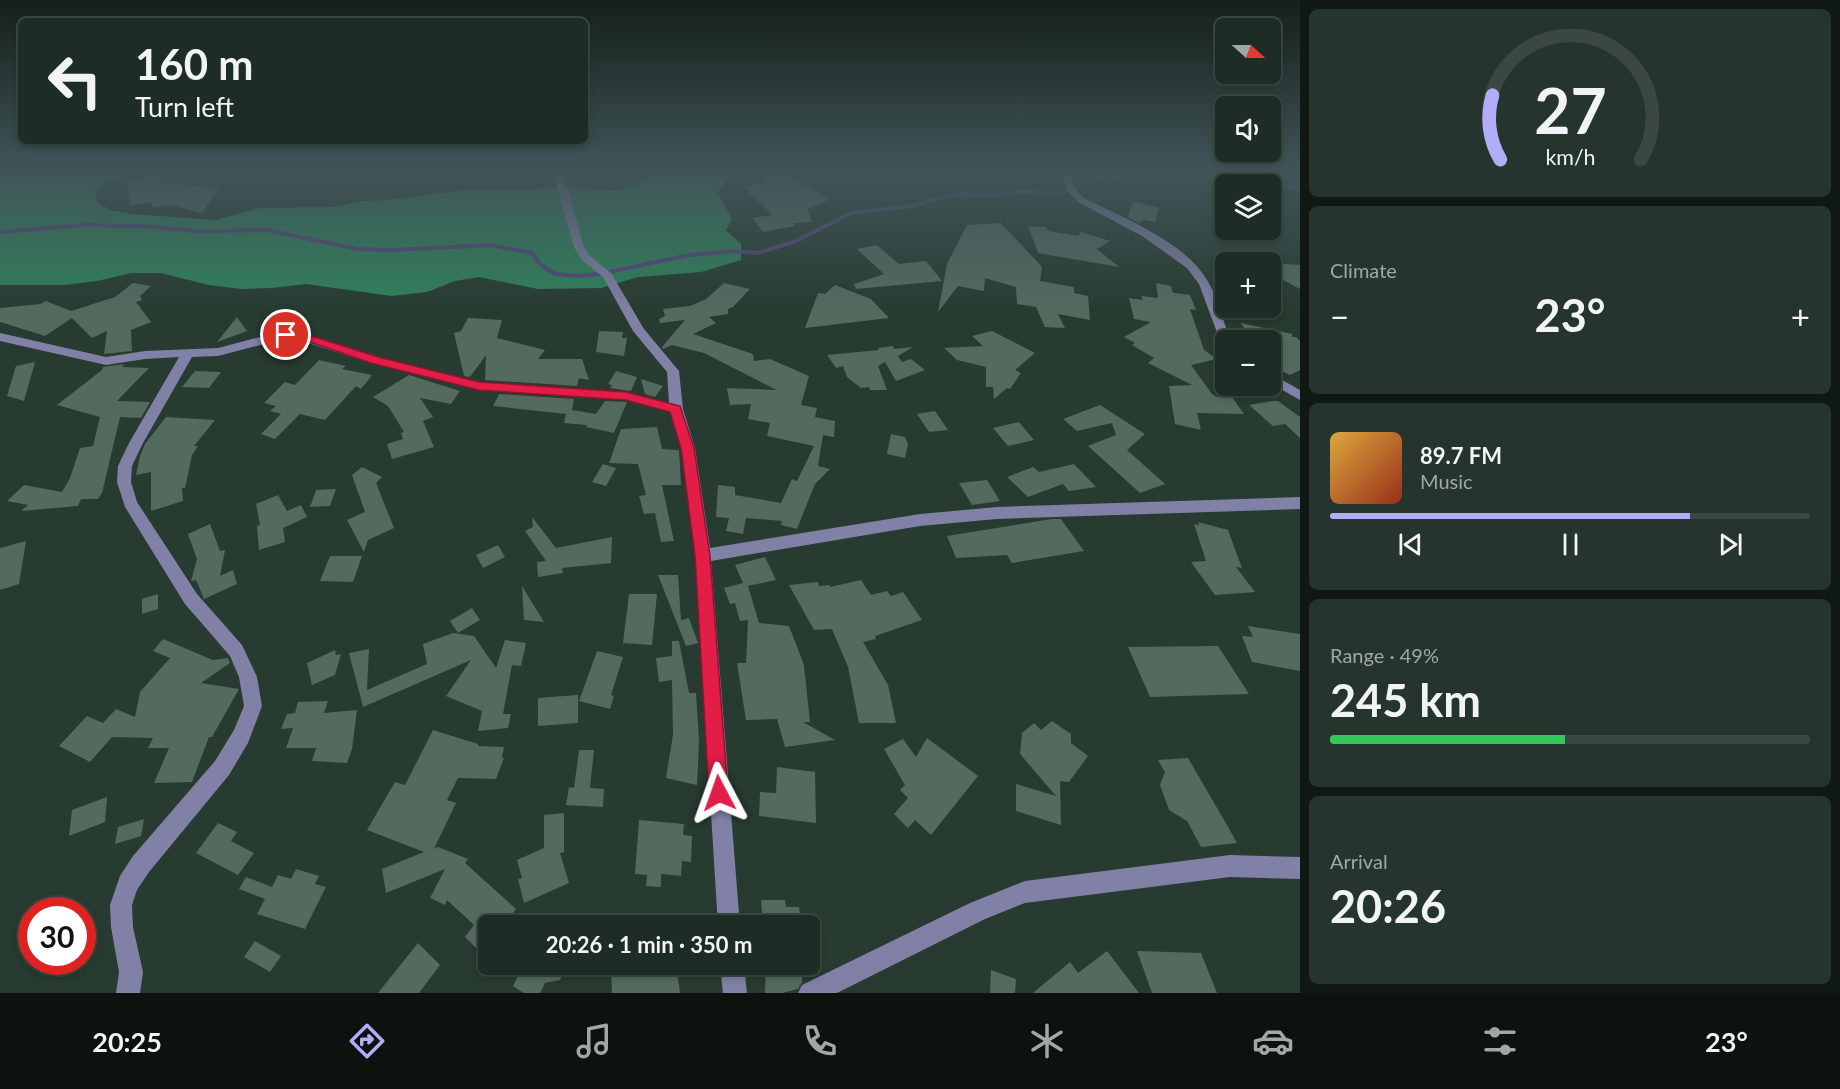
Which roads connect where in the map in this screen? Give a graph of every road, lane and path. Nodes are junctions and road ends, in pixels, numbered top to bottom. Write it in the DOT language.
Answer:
graph roads {
  1 [pos="571,219"];
  2 [pos="1115,219"];
  3 [pos="1221,330"];
  4 [pos="0,337"];
  5 [pos="187,355"];
  6 [pos="1281,384"];
  7 [pos="1300,396"];
  8 [pos="676,409"];
  9 [pos="1300,503"];
  10 [pos="703,556"];
  11 [pos="1300,868"];
  12 [pos="728,915"];
  13 [pos="733,975"];
  14 [pos="129,993"];
  15 [pos="735,993"];
  16 [pos="810,993"];
  1 -- 8 [label="street"];
  2 -- 3 [label="street"];
  4 -- 5 [label="street"];
  5 -- 8 [label="street"];
  5 -- 14 [label="street"];
  6 -- 7 [label="street"];
  8 -- 10 [label="street"];
  9 -- 10 [label="street"];
  10 -- 12 [label="street"];
  11 -- 16 [label="street"];
  13 -- 15 [label="street"];
}
